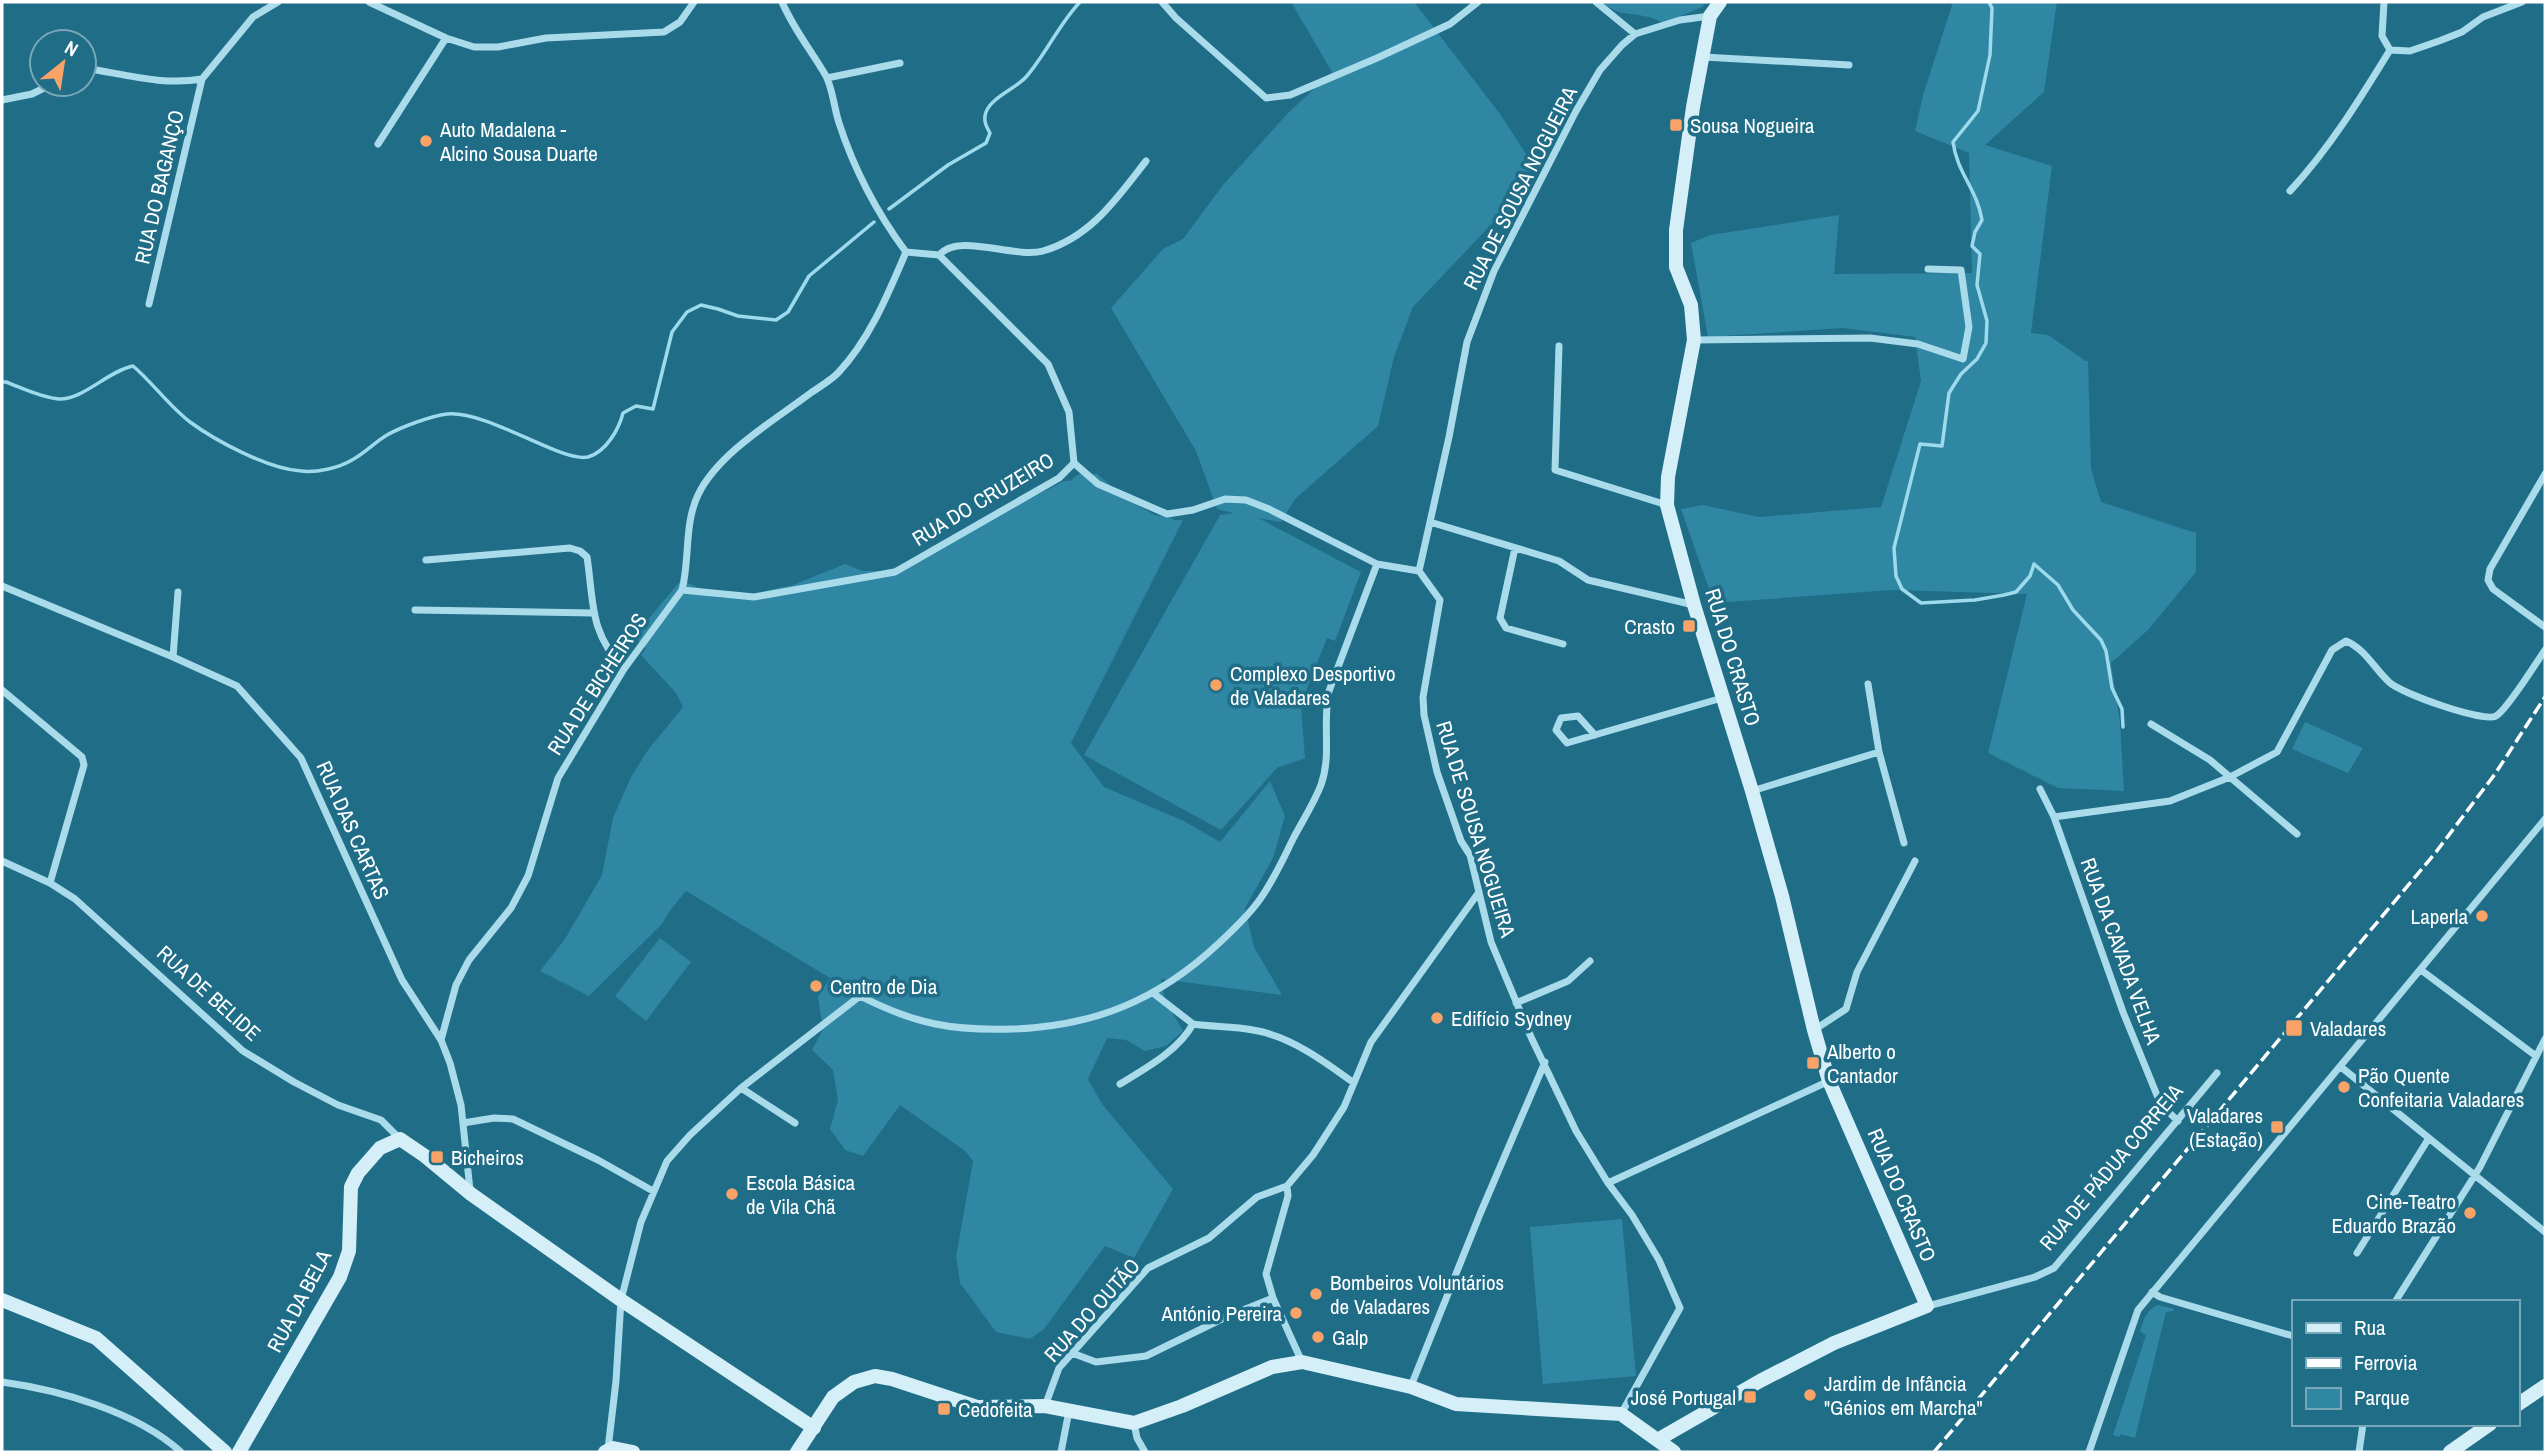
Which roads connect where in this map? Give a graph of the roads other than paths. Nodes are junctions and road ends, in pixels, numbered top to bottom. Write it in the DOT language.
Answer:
graph roads {
  1 [pos="278,2"];
  2 [pos="369,2"];
  3 [pos="694,2"];
  4 [pos="782,2"];
  5 [pos="1162,2"];
  6 [pos="1478,2"];
  7 [pos="1595,2"];
  8 [pos="1720,2"];
  9 [pos="2384,2"];
  10 [pos="2522,2"];
  11 [pos="1710,16"];
  12 [pos="1635,34"];
  13 [pos="446,38"];
  14 [pos="2390,50"];
  15 [pos="1702,57"];
  16 [pos="900,63"];
  17 [pos="1849,65"];
  18 [pos="98,71"];
  19 [pos="827,78"];
  20 [pos="202,79"];
  21 [pos="28,95"];
  22 [pos="2,100"];
  23 [pos="378,144"];
  24 [pos="1146,161"];
  25 [pos="2290,191"];
  26 [pos="906,252"];
  27 [pos="939,255"];
  28 [pos="1928,269"];
  29 [pos="149,304"];
  30 [pos="1693,340"];
  31 [pos="1559,346"];
  32 [pos="1074,463"];
  33 [pos="2545,474"];
  34 [pos="1667,505"];
  35 [pos="1430,522"];
  36 [pos="1515,548"];
  37 [pos="426,560"];
  38 [pos="1377,564"];
  39 [pos="1419,571"];
  40 [pos="2,586"];
  41 [pos="682,590"];
  42 [pos="178,592"];
  43 [pos="1694,605"];
  44 [pos="415,610"];
  45 [pos="593,613"];
  46 [pos="2545,627"];
  47 [pos="1563,644"];
  48 [pos="2545,650"];
  49 [pos="173,657"];
  50 [pos="624,669"];
  51 [pos="1868,684"];
  52 [pos="2,690"];
  53 [pos="1722,698"];
  54 [pos="2151,724"];
  55 [pos="1595,735"];
  56 [pos="1879,752"];
  57 [pos="2231,777"];
  58 [pos="2040,789"];
  59 [pos="1752,791"];
  60 [pos="2054,817"];
  61 [pos="2545,819"];
  62 [pos="2297,834"];
  63 [pos="1903,843"];
  64 [pos="2,861"];
  65 [pos="1915,861"];
  66 [pos="50,883"];
  67 [pos="1479,892"];
  68 [pos="1590,961"];
  69 [pos="2421,970"];
  70 [pos="1153,993"];
  71 [pos="1516,1003"];
  72 [pos="1193,1024"];
  73 [pos="1814,1030"];
  74 [pos="2545,1039"];
  75 [pos="441,1040"];
  76 [pos="2536,1056"];
  77 [pos="1545,1062"];
  78 [pos="2341,1067"];
  79 [pos="2217,1073"];
  80 [pos="1829,1081"];
  81 [pos="1354,1083"];
  82 [pos="1120,1084"];
  83 [pos="741,1088"];
  84 [pos="2178,1121"];
  85 [pos="463,1123"];
  86 [pos="795,1123"];
  87 [pos="2429,1138"];
  88 [pos="400,1139"];
  89 [pos="2474,1174"];
  90 [pos="1608,1183"];
  91 [pos="1287,1186"];
  92 [pos="653,1191"];
  93 [pos="471,1194"];
  94 [pos="2545,1232"];
  95 [pos="2357,1253"];
  96 [pos="2152,1292"];
  97 [pos="1273,1298"];
  98 [pos="2,1300"];
  99 [pos="621,1300"];
  100 [pos="2396,1300"];
  101 [pos="1927,1306"];
  102 [pos="2292,1336"];
  103 [pos="1072,1353"];
  104 [pos="1302,1362"];
  105 [pos="2,1382"];
  106 [pos="2545,1386"];
  107 [pos="1411,1387"];
  108 [pos="2521,1399"];
  109 [pos="1045,1406"];
  110 [pos="1069,1411"];
  111 [pos="1621,1414"];
  112 [pos="1134,1423"];
  113 [pos="2363,1426"];
  114 [pos="2487,1426"];
  115 [pos="814,1429"];
  116 [pos="1658,1446"];
  117 [pos="606,1451"];
  118 [pos="181,1452"];
  119 [pos="225,1452"];
  120 [pos="239,1452"];
  121 [pos="633,1452"];
  122 [pos="797,1452"];
  123 [pos="1061,1452"];
  124 [pos="1145,1452"];
  125 [pos="1674,1452"];
  126 [pos="2088,1452"];
  127 [pos="2359,1452"];
  128 [pos="2450,1452"];
  1 -- 20 [label="street"];
  2 -- 13 [label="street"];
  3 -- 13 [label="street"];
  4 -- 19 [label="street"];
  5 -- 6 [label="street"];
  7 -- 12 [label="street"];
  8 -- 11 [label="street, RUA DO CRASTO"];
  9 -- 14 [label="street"];
  10 -- 14 [label="street"];
  11 -- 12 [label="street, RUA DE SOUSA NOGUEIRA"];
  11 -- 15 [label="street, RUA DO CRASTO"];
  12 -- 35 [label="street, RUA DE SOUSA NOGUEIRA"];
  13 -- 23 [label="street"];
  14 -- 25 [label="street"];
  15 -- 17 [label="street"];
  15 -- 30 [label="street, RUA DO CRASTO"];
  16 -- 19 [label="street"];
  18 -- 20 [label="street"];
  19 -- 26 [label="street"];
  20 -- 29 [label="street, RUA DO BAGANÇO"];
  21 -- 22 [label="street"];
  24 -- 27 [label="street"];
  26 -- 27 [label="street"];
  26 -- 41 [label="street, RUA DE BICHEIROS"];
  27 -- 32 [label="street, RUA DO CRUZEIRO"];
  28 -- 30 [label="street"];
  30 -- 34 [label="street, RUA DO CRASTO"];
  31 -- 34 [label="street"];
  32 -- 38 [label="street"];
  32 -- 41 [label="street, RUA DO CRUZEIRO"];
  33 -- 46 [label="street"];
  34 -- 43 [label="street, RUA DO CRASTO"];
  35 -- 36 [label="street"];
  35 -- 39 [label="street, RUA DE SOUSA NOGUEIRA"];
  36 -- 43 [label="street"];
  36 -- 47 [label="street"];
  37 -- 45 [label="street"];
  38 -- 39 [label="street"];
  38 -- 70 [label="street"];
  39 -- 67 [label="street, RUA DE SOUSA NOGUEIRA"];
  40 -- 49 [label="street, RUA DAS CARTAS"];
  41 -- 50 [label="street, RUA DE BICHEIROS"];
  42 -- 49 [label="street"];
  43 -- 53 [label="street, RUA DO CRASTO"];
  44 -- 45 [label="street"];
  45 -- 50 [label="street"];
  48 -- 57 [label="street"];
  49 -- 75 [label="street, RUA DAS CARTAS"];
  50 -- 75 [label="street, RUA DE BICHEIROS"];
  51 -- 56 [label="street"];
  52 -- 66 [label="street"];
  53 -- 55 [label="street"];
  53 -- 59 [label="street, RUA DO CRASTO"];
  54 -- 57 [label="street"];
  55 -- 55 [label="street"];
  56 -- 59 [label="street"];
  56 -- 63 [label="street"];
  57 -- 60 [label="street"];
  57 -- 62 [label="street"];
  58 -- 60 [label="street, RUA DA CAVADA VELHA"];
  59 -- 73 [label="street, RUA DO CRASTO"];
  60 -- 84 [label="street, RUA DA CAVADA VELHA"];
  61 -- 69 [label="street"];
  64 -- 66 [label="street, RUA DE BELIDE"];
  65 -- 73 [label="street"];
  66 -- 88 [label="street, RUA DE BELIDE"];
  67 -- 71 [label="street, RUA DE SOUSA NOGUEIRA"];
  67 -- 81 [label="street"];
  68 -- 71 [label="street"];
  69 -- 76 [label="street"];
  69 -- 78 [label="street"];
  70 -- 72 [label="street"];
  70 -- 83 [label="street"];
  71 -- 77 [label="street, RUA DE SOUSA NOGUEIRA"];
  72 -- 81 [label="street"];
  72 -- 82 [label="street"];
  73 -- 80 [label="street, RUA DO CRASTO"];
  74 -- 76 [label="street"];
  75 -- 85 [label="street"];
  76 -- 89 [label="street"];
  77 -- 90 [label="street, RUA DE SOUSA NOGUEIRA"];
  77 -- 107 [label="street"];
  78 -- 87 [label="street"];
  78 -- 96 [label="street"];
  79 -- 84 [label="street, RUA DE PÁDUA CORREIA"];
  80 -- 90 [label="street"];
  80 -- 101 [label="street, RUA DO CRASTO"];
  81 -- 91 [label="street"];
  83 -- 86 [label="street"];
  83 -- 92 [label="street"];
  84 -- 101 [label="street, RUA DE PÁDUA CORREIA"];
  85 -- 92 [label="street"];
  85 -- 93 [label="street"];
  87 -- 89 [label="street"];
  87 -- 95 [label="street"];
  88 -- 93 [label="street"];
  88 -- 120 [label="street, RUA DA BELA"];
  89 -- 94 [label="street"];
  89 -- 100 [label="street"];
  90 -- 111 [label="street, RUA DE SOUSA NOGUEIRA"];
  91 -- 97 [label="street"];
  91 -- 103 [label="street, RUA DO OUTÃO"];
  92 -- 99 [label="street"];
  93 -- 99 [label="street"];
  96 -- 102 [label="street"];
  96 -- 126 [label="street"];
  97 -- 103 [label="street"];
  97 -- 104 [label="street"];
  98 -- 119 [label="street"];
  99 -- 115 [label="street"];
  99 -- 117 [label="street"];
  101 -- 116 [label="street, RUA DE PÁDUA CORREIA"];
  103 -- 109 [label="street, RUA DO OUTÃO"];
  104 -- 107 [label="street"];
  104 -- 112 [label="street"];
  105 -- 118 [label="street"];
  106 -- 108 [label="street"];
  107 -- 111 [label="street"];
  109 -- 110 [label="street"];
  109 -- 115 [label="street"];
  110 -- 112 [label="street"];
  110 -- 123 [label="street"];
  111 -- 116 [label="street"];
  112 -- 124 [label="street"];
  113 -- 127 [label="street"];
  114 -- 128 [label="street"];
  115 -- 122 [label="street"];
  116 -- 125 [label="street"];
  117 -- 121 [label="street"];
}
